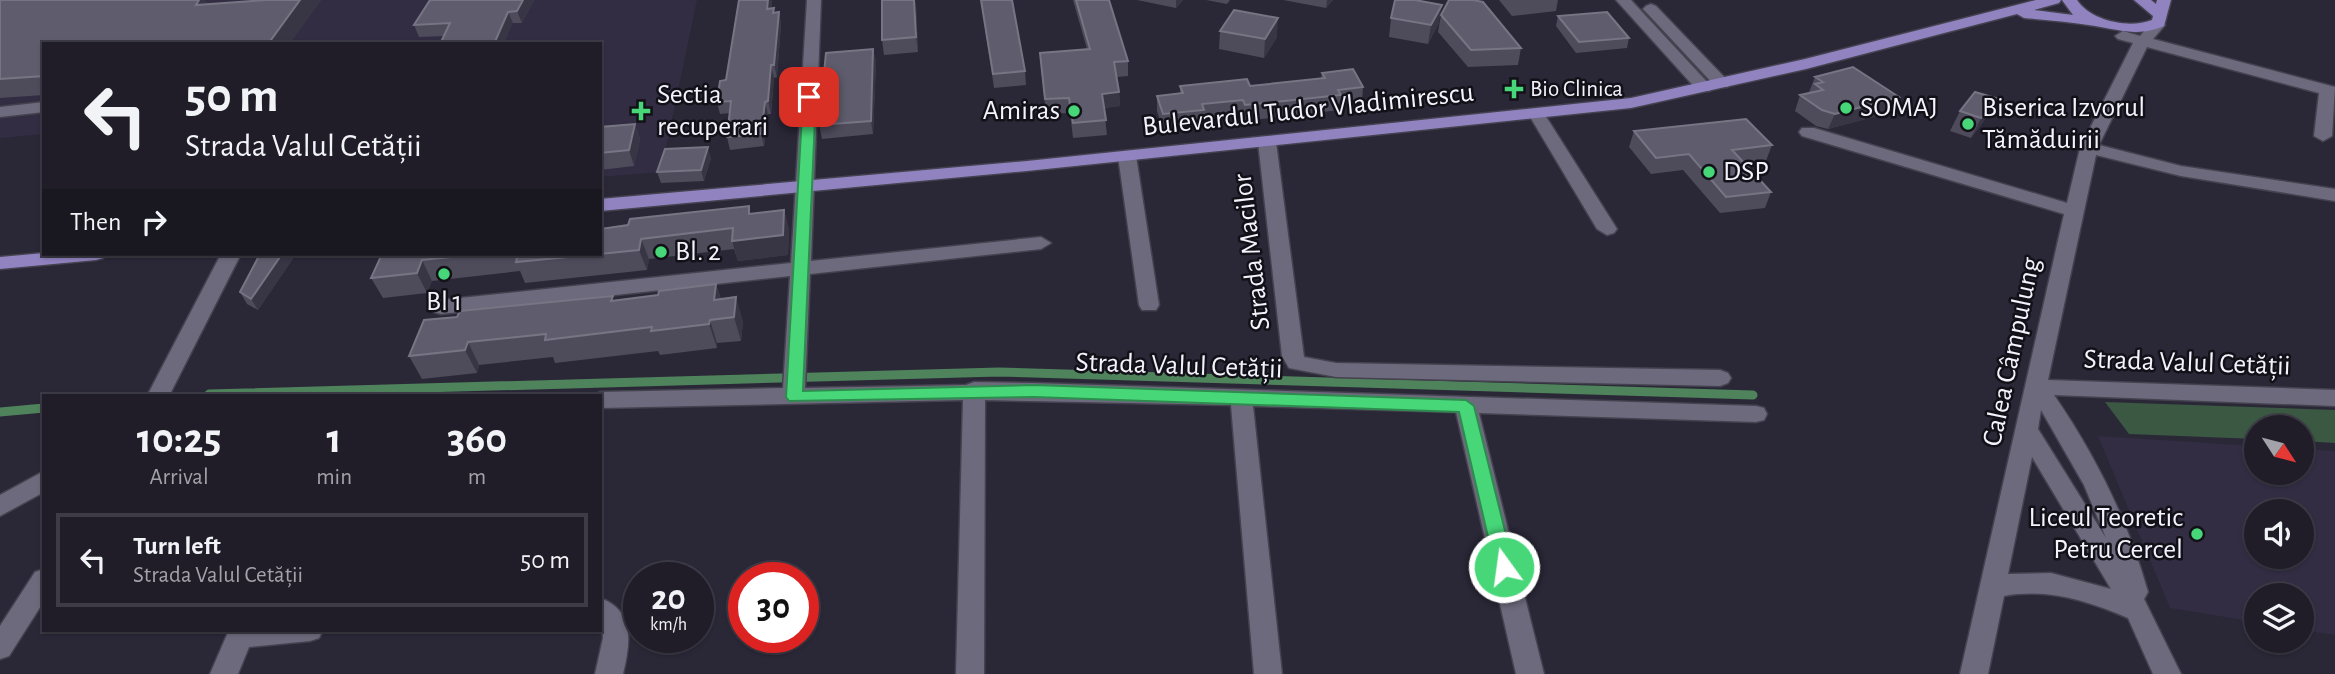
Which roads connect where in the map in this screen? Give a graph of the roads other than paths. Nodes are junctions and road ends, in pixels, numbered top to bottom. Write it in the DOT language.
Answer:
graph roads {
  1 [pos="814,0"];
  2 [pos="1623,0"];
  3 [pos="1642,0"];
  4 [pos="2054,0"];
  5 [pos="2069,0"];
  6 [pos="2141,0"];
  7 [pos="2011,12"];
  8 [pos="2160,13"];
  9 [pos="2112,28"];
  10 [pos="2139,46"];
  11 [pos="1722,84"];
  12 [pos="1704,88"];
  13 [pos="2331,91"];
  14 [pos="42,107"];
  15 [pos="2,113"];
  16 [pos="1537,115"];
  17 [pos="1808,132"];
  18 [pos="2323,136"];
  19 [pos="1267,142"];
  20 [pos="2090,148"];
  21 [pos="1127,156"];
  22 [pos="805,186"];
  23 [pos="2335,195"];
  24 [pos="602,205"];
  25 [pos="2073,211"];
  26 [pos="1607,229"];
  27 [pos="1041,243"];
  28 [pos="75,256"];
  29 [pos="230,256"];
  30 [pos="0,263"];
  31 [pos="801,270"];
  32 [pos="1149,305"];
  33 [pos="441,307"];
  34 [pos="1293,356"];
  35 [pos="1720,378"];
  36 [pos="2036,387"];
  37 [pos="974,390"];
  38 [pos="159,394"];
  39 [pos="794,397"];
  40 [pos="1241,397"];
  41 [pos="2335,398"];
  42 [pos="602,400"];
  43 [pos="1466,406"];
  44 [pos="1756,414"];
  45 [pos="2028,432"];
  46 [pos="42,482"];
  47 [pos="0,508"];
  48 [pos="42,582"];
  49 [pos="1994,587"];
  50 [pos="602,610"];
  51 [pos="2138,611"];
  52 [pos="276,632"];
  53 [pos="241,634"];
  54 [pos="0,648"];
  55 [pos="223,674"];
  56 [pos="609,674"];
  57 [pos="970,674"];
  58 [pos="1268,674"];
  59 [pos="1530,674"];
  60 [pos="1974,674"];
  61 [pos="2167,674"];
  1 -- 22 [label="street"];
  2 -- 12 [label="street"];
  3 -- 11 [label="street"];
  4 -- 7 [label="main road, Bulevardul Tudor Vladimirescu"];
  5 -- 9 [label="main road"];
  6 -- 8 [label="main road"];
  7 -- 9 [label="main road, Bulevardul Tudor Vladimirescu"];
  7 -- 11 [label="main road, Bulevardul Tudor Vladimirescu"];
  8 -- 9 [label="main road, Bulevardul Tudor Vladimirescu"];
  8 -- 10 [label="street, Calea Câmpulung"];
  9 -- 10 [label="street"];
  10 -- 13 [label="street"];
  10 -- 20 [label="street, Calea Câmpulung"];
  11 -- 12 [label="main road, Bulevardul Tudor Vladimirescu"];
  12 -- 16 [label="main road, Bulevardul Tudor Vladimirescu"];
  13 -- 18 [label="street"];
  14 -- 15 [label="street"];
  16 -- 19 [label="main road, Bulevardul Tudor Vladimirescu"];
  16 -- 26 [label="street"];
  17 -- 25 [label="street"];
  19 -- 21 [label="main road, Bulevardul Tudor Vladimirescu"];
  19 -- 34 [label="street, Strada Macilor"];
  20 -- 23 [label="street"];
  20 -- 25 [label="street, Calea Câmpulung"];
  21 -- 22 [label="main road, Bulevardul Tudor Vladimirescu"];
  21 -- 32 [label="street"];
  22 -- 24 [label="main road, Bulevardul Tudor Vladimirescu"];
  22 -- 31 [label="street"];
  25 -- 36 [label="street, Calea Câmpulung"];
  27 -- 31 [label="street"];
  28 -- 30 [label="main road"];
  29 -- 38 [label="street"];
  31 -- 33 [label="street"];
  31 -- 39 [label="street"];
  34 -- 35 [label="street, Strada Valul Cetății"];
  36 -- 41 [label="street, Strada Valul Cetății"];
  36 -- 45 [label="street, Calea Câmpulung"];
  36 -- 51 [label="street"];
  37 -- 39 [label="street, Strada Valul Cetății"];
  37 -- 40 [label="street, Strada Valul Cetății"];
  37 -- 57 [label="street"];
  39 -- 42 [label="street, Strada Valul Cetății"];
  40 -- 43 [label="street, Strada Valul Cetății"];
  40 -- 58 [label="street"];
  43 -- 44 [label="street, Strada Valul Cetății"];
  43 -- 59 [label="street"];
  45 -- 49 [label="street, Calea Câmpulung"];
  45 -- 51 [label="street"];
  46 -- 47 [label="street"];
  48 -- 54 [label="street"];
  49 -- 51 [label="street"];
  49 -- 60 [label="street, Calea Câmpulung"];
  50 -- 56 [label="street"];
  51 -- 61 [label="street"];
  52 -- 53 [label="street"];
  53 -- 55 [label="street"];
}
